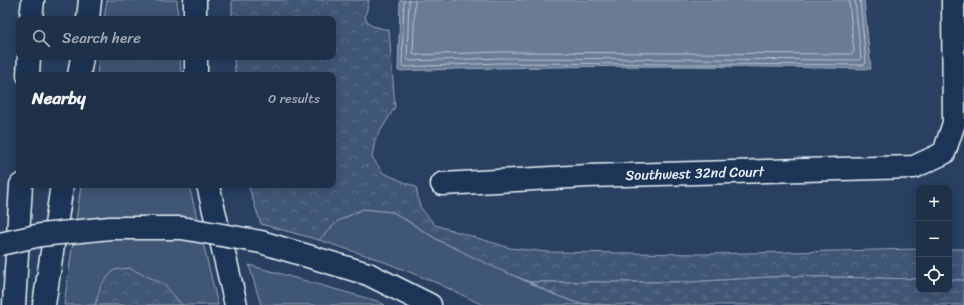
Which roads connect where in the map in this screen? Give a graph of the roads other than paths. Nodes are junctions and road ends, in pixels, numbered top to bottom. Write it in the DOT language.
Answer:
graph roads {
  1 [pos="33,0"];
  2 [pos="90,0"];
  3 [pos="195,0"];
  4 [pos="953,0"];
  5 [pos="32,16"];
  6 [pos="88,16"];
  7 [pos="195,16"];
  8 [pos="29,60"];
  9 [pos="82,60"];
  10 [pos="196,60"];
  11 [pos="28,72"];
  12 [pos="80,72"];
  13 [pos="196,72"];
  14 [pos="442,184"];
  15 [pos="21,188"];
  16 [pos="62,188"];
  17 [pos="209,188"];
  18 [pos="0,244"];
  19 [pos="14,305"];
  20 [pos="44,305"];
  21 [pos="236,305"];
  22 [pos="430,305"];
  1 -- 5 [label="main road"];
  2 -- 6 [label="main road"];
  3 -- 7 [label="main road"];
  4 -- 14 [label="main road, Southwest 32nd Court"];
  8 -- 11 [label="main road"];
  9 -- 12 [label="main road"];
  10 -- 13 [label="main road"];
  15 -- 19 [label="main road"];
  16 -- 20 [label="main road"];
  17 -- 21 [label="main road"];
  18 -- 22 [label="main road, bridge"];
}
